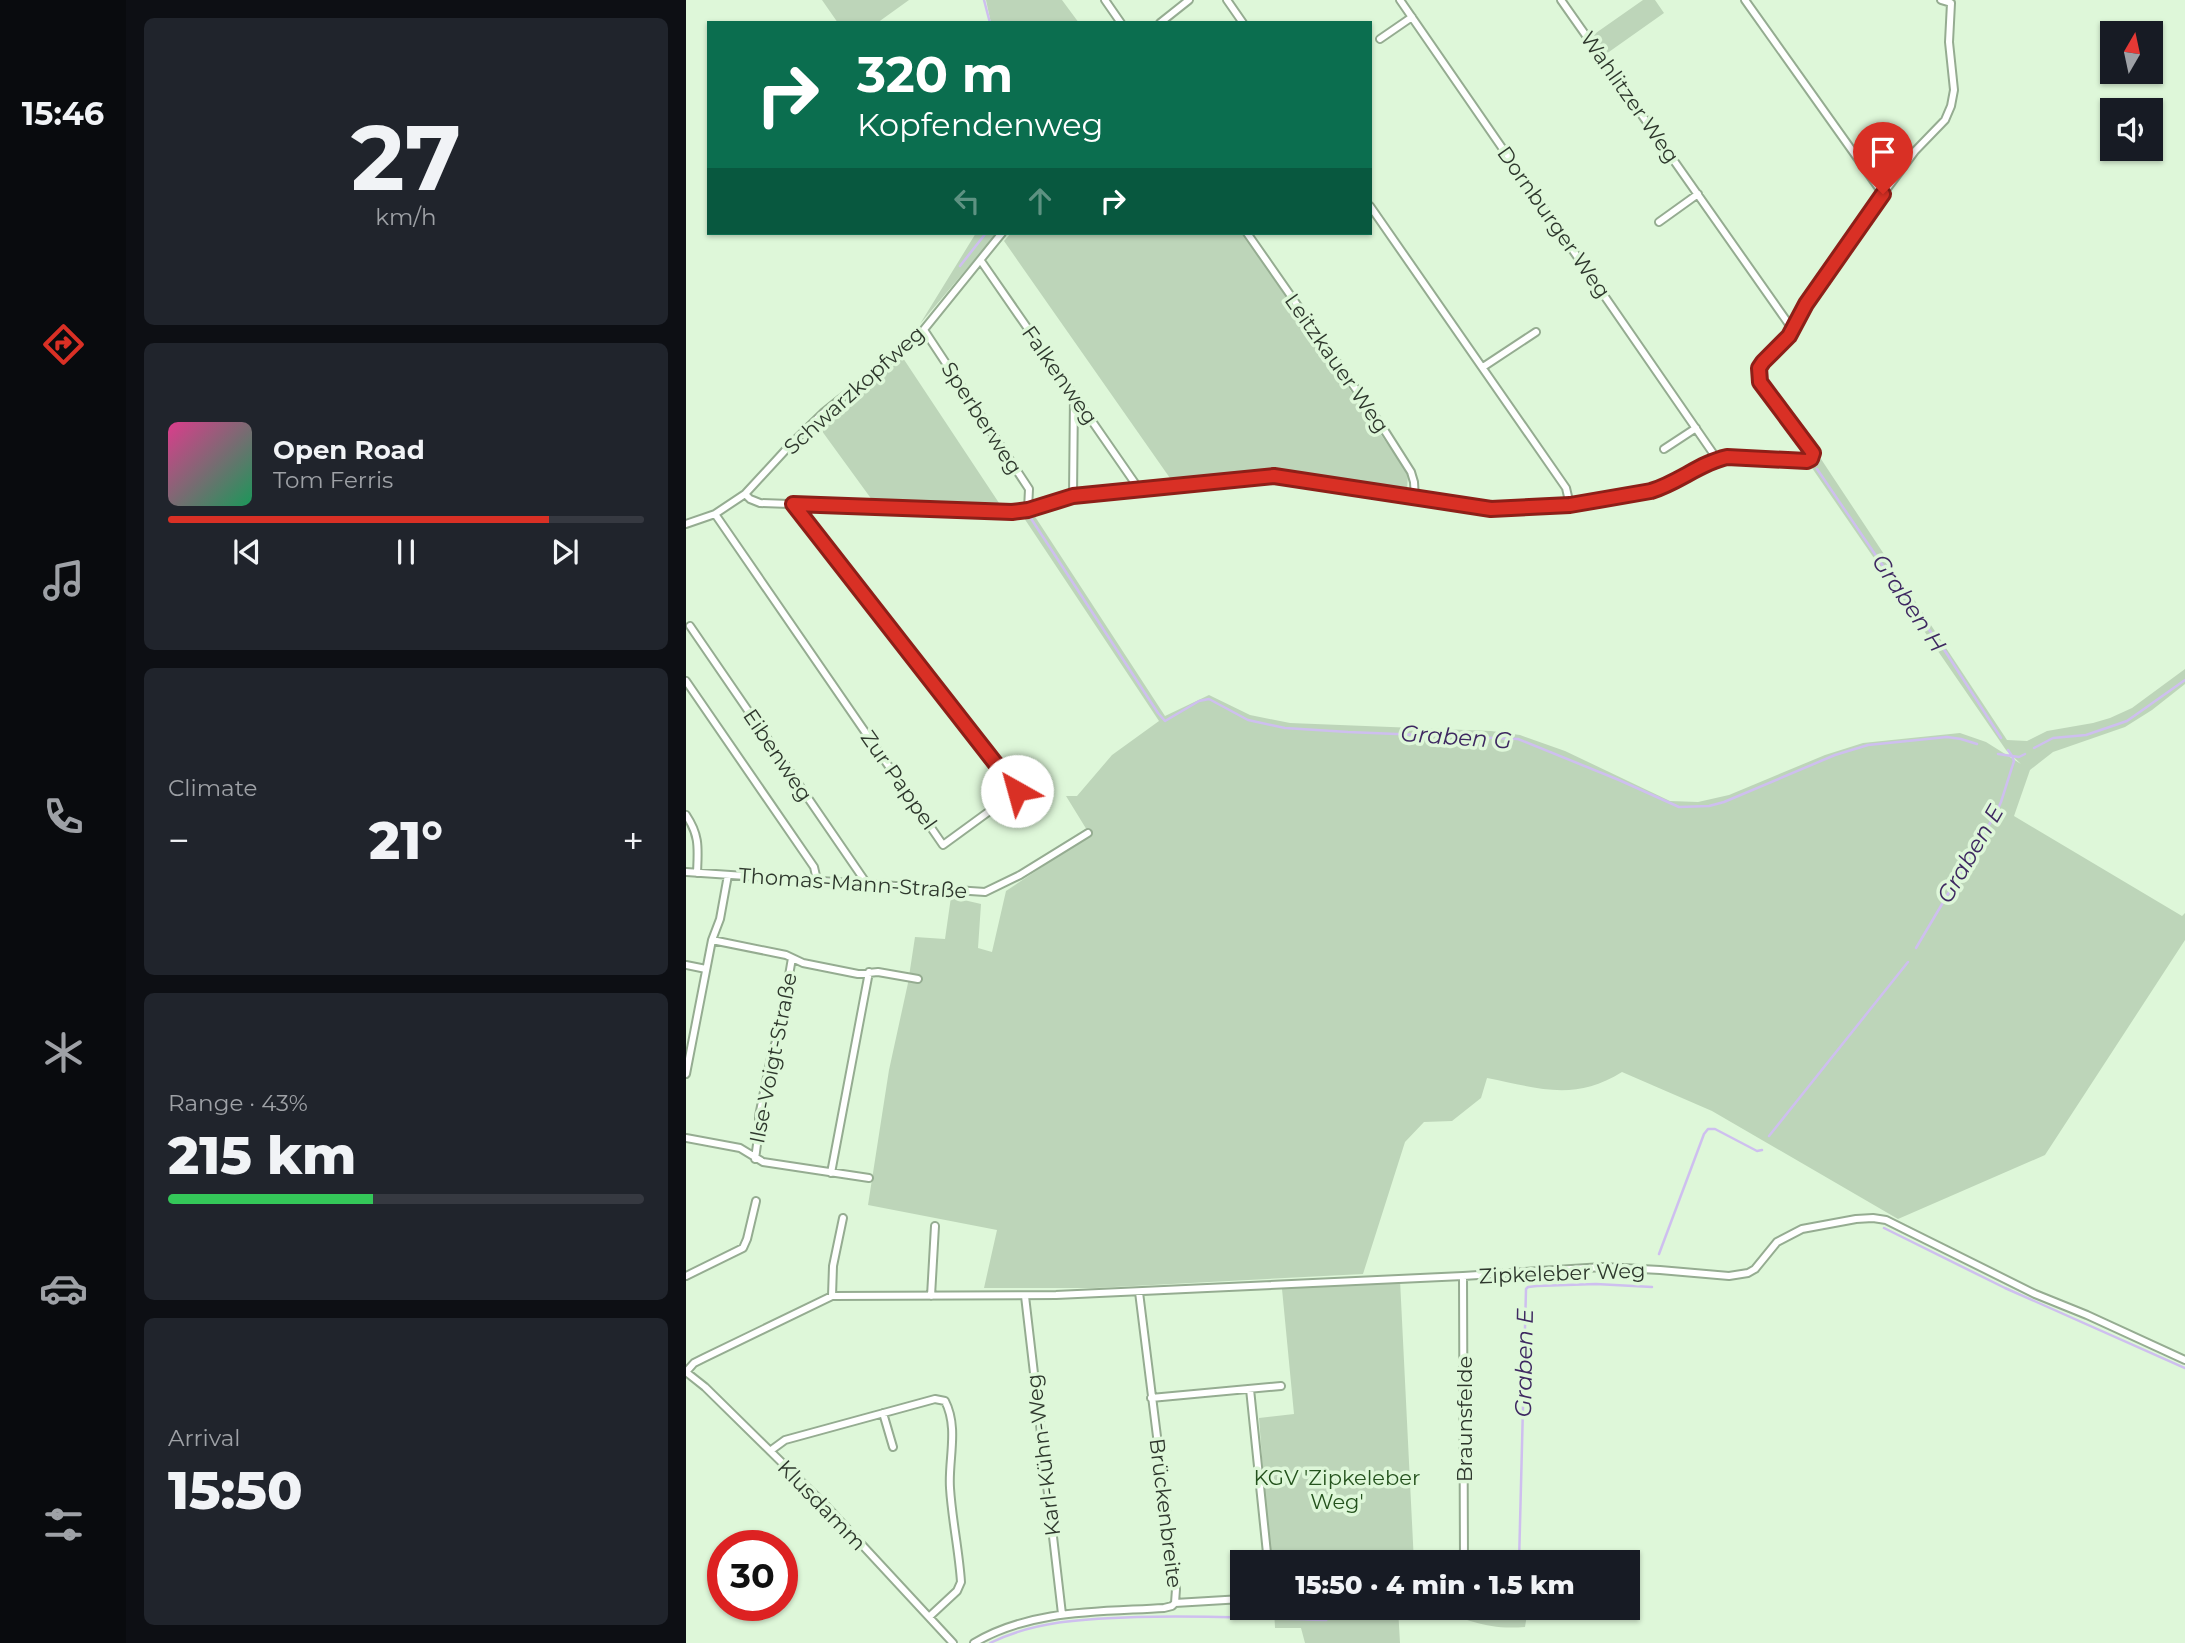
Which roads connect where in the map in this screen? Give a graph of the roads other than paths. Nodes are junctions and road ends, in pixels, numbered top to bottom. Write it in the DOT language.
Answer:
graph roads {
  1 [pos="1105,0"];
  2 [pos="1189,0"];
  3 [pos="1227,0"];
  4 [pos="1400,0"];
  5 [pos="1561,0"];
  6 [pos="1745,0"];
  7 [pos="1941,0"];
  8 [pos="1412,17"];
  9 [pos="1120,21"];
  10 [pos="1163,21"];
  11 [pos="1242,21"];
  12 [pos="1380,40"];
  13 [pos="1698,194"];
  14 [pos="1883,194"];
  15 [pos="1372,209"];
  16 [pos="1659,222"];
  17 [pos="1000,235"];
  18 [pos="1248,235"];
  19 [pos="981,261"];
  20 [pos="924,330"];
  21 [pos="1793,330"];
  22 [pos="1536,332"];
  23 [pos="1483,368"];
  24 [pos="1074,395"];
  25 [pos="1696,428"];
  26 [pos="1664,449"];
  27 [pos="1717,459"];
  28 [pos="1139,489"];
  29 [pos="745,494"];
  30 [pos="1073,496"];
  31 [pos="1415,499"];
  32 [pos="793,504"];
  33 [pos="1570,505"];
  34 [pos="1028,510"];
  35 [pos="715,514"];
  36 [pos="686,524"];
  37 [pos="690,626"];
  38 [pos="686,681"];
  39 [pos="686,815"];
  40 [pos="1088,833"];
  41 [pos="686,872"];
  42 [pos="697,873"];
  43 [pos="728,875"];
  44 [pos="817,880"];
  45 [pos="867,884"];
  46 [pos="712,940"];
  47 [pos="792,958"];
  48 [pos="686,965"];
  49 [pos="706,969"];
  50 [pos="869,972"];
  51 [pos="918,979"];
  52 [pos="686,1074"];
  53 [pos="686,1138"];
  54 [pos="755,1159"];
  55 [pos="831,1173"];
  56 [pos="869,1178"];
  57 [pos="755,1201"];
  58 [pos="843,1218"];
  59 [pos="934,1226"];
  60 [pos="686,1276"];
  61 [pos="1463,1276"];
  62 [pos="1139,1292"];
  63 [pos="832,1296"];
  64 [pos="931,1296"];
  65 [pos="1025,1296"];
  66 [pos="2185,1360"];
  67 [pos="686,1372"];
  68 [pos="1281,1386"];
  69 [pos="1250,1389"];
  70 [pos="1151,1398"];
  71 [pos="883,1413"];
  72 [pos="893,1447"];
  73 [pos="770,1451"];
  74 [pos="1267,1550"];
  75 [pos="1464,1550"];
  76 [pos="1230,1601"];
  77 [pos="1175,1603"];
  78 [pos="1062,1614"];
  79 [pos="929,1617"];
  80 [pos="953,1643"];
  81 [pos="974,1643"];
  1 -- 9 [label="street"];
  2 -- 10 [label="street"];
  3 -- 11 [label="street"];
  4 -- 8 [label="street, Dornburger Weg"];
  5 -- 13 [label="street, Wahlitzer Weg"];
  6 -- 14 [label="street"];
  7 -- 14 [label="street"];
  8 -- 12 [label="street"];
  8 -- 25 [label="street, Dornburger Weg"];
  13 -- 16 [label="street"];
  13 -- 21 [label="street, Wahlitzer Weg"];
  14 -- 21 [label="street"];
  15 -- 23 [label="street"];
  17 -- 19 [label="street, Schwarzkopfweg"];
  18 -- 31 [label="street, Leitzkauer Weg"];
  19 -- 20 [label="street, Schwarzkopfweg"];
  19 -- 24 [label="street, Falkenweg"];
  20 -- 29 [label="street, Schwarzkopfweg"];
  20 -- 34 [label="street, Sperberweg"];
  21 -- 27 [label="street"];
  22 -- 23 [label="street"];
  23 -- 33 [label="street"];
  24 -- 28 [label="street, Falkenweg"];
  24 -- 30 [label="street"];
  25 -- 26 [label="street"];
  25 -- 27 [label="street, Dornburger Weg"];
  27 -- 33 [label="street"];
  28 -- 30 [label="street"];
  28 -- 31 [label="street"];
  29 -- 32 [label="street"];
  29 -- 35 [label="street, Schwarzkopfweg"];
  30 -- 34 [label="street"];
  31 -- 33 [label="street"];
  32 -- 34 [label="street"];
  32 -- 35 [label="street, Zur Pappel"];
  35 -- 36 [label="street, Schwarzkopfweg"];
  37 -- 45 [label="street, Eibenweg"];
  38 -- 44 [label="street"];
  39 -- 42 [label="street"];
  40 -- 45 [label="street, Thomas-Mann-Straße"];
  41 -- 42 [label="street, Thomas-Mann-Straße"];
  42 -- 43 [label="street, Thomas-Mann-Straße"];
  43 -- 44 [label="street, Thomas-Mann-Straße"];
  43 -- 46 [label="street"];
  44 -- 45 [label="street, Thomas-Mann-Straße"];
  46 -- 47 [label="street"];
  46 -- 49 [label="street"];
  47 -- 50 [label="street"];
  47 -- 54 [label="street, Ilse-Voigt-Straße"];
  48 -- 49 [label="street"];
  49 -- 52 [label="street"];
  50 -- 51 [label="street"];
  50 -- 55 [label="street"];
  53 -- 54 [label="street"];
  54 -- 55 [label="street"];
  55 -- 56 [label="street"];
  57 -- 60 [label="street"];
  58 -- 63 [label="street"];
  59 -- 64 [label="street"];
  61 -- 62 [label="street, Zipkeleber Weg"];
  61 -- 66 [label="street, Zipkeleber Weg"];
  61 -- 75 [label="street, Braunsfelde"];
  62 -- 65 [label="street, Zipkeleber Weg"];
  62 -- 70 [label="street, Brückenbreite"];
  63 -- 64 [label="street, Zipkeleber Weg"];
  63 -- 67 [label="street, Zipkeleber Weg"];
  64 -- 65 [label="street, Zipkeleber Weg"];
  65 -- 78 [label="street, Karl-Kühn-Weg"];
  67 -- 73 [label="street, Klusdamm"];
  68 -- 69 [label="street"];
  69 -- 70 [label="street"];
  69 -- 74 [label="street"];
  70 -- 77 [label="street, Brückenbreite"];
  71 -- 72 [label="street"];
  71 -- 73 [label="street"];
  71 -- 79 [label="street"];
  73 -- 79 [label="street, Klusdamm"];
  76 -- 77 [label="street, Brückenbreite"];
  77 -- 78 [label="street"];
  78 -- 81 [label="street"];
  79 -- 80 [label="street, Klusdamm"];
}
